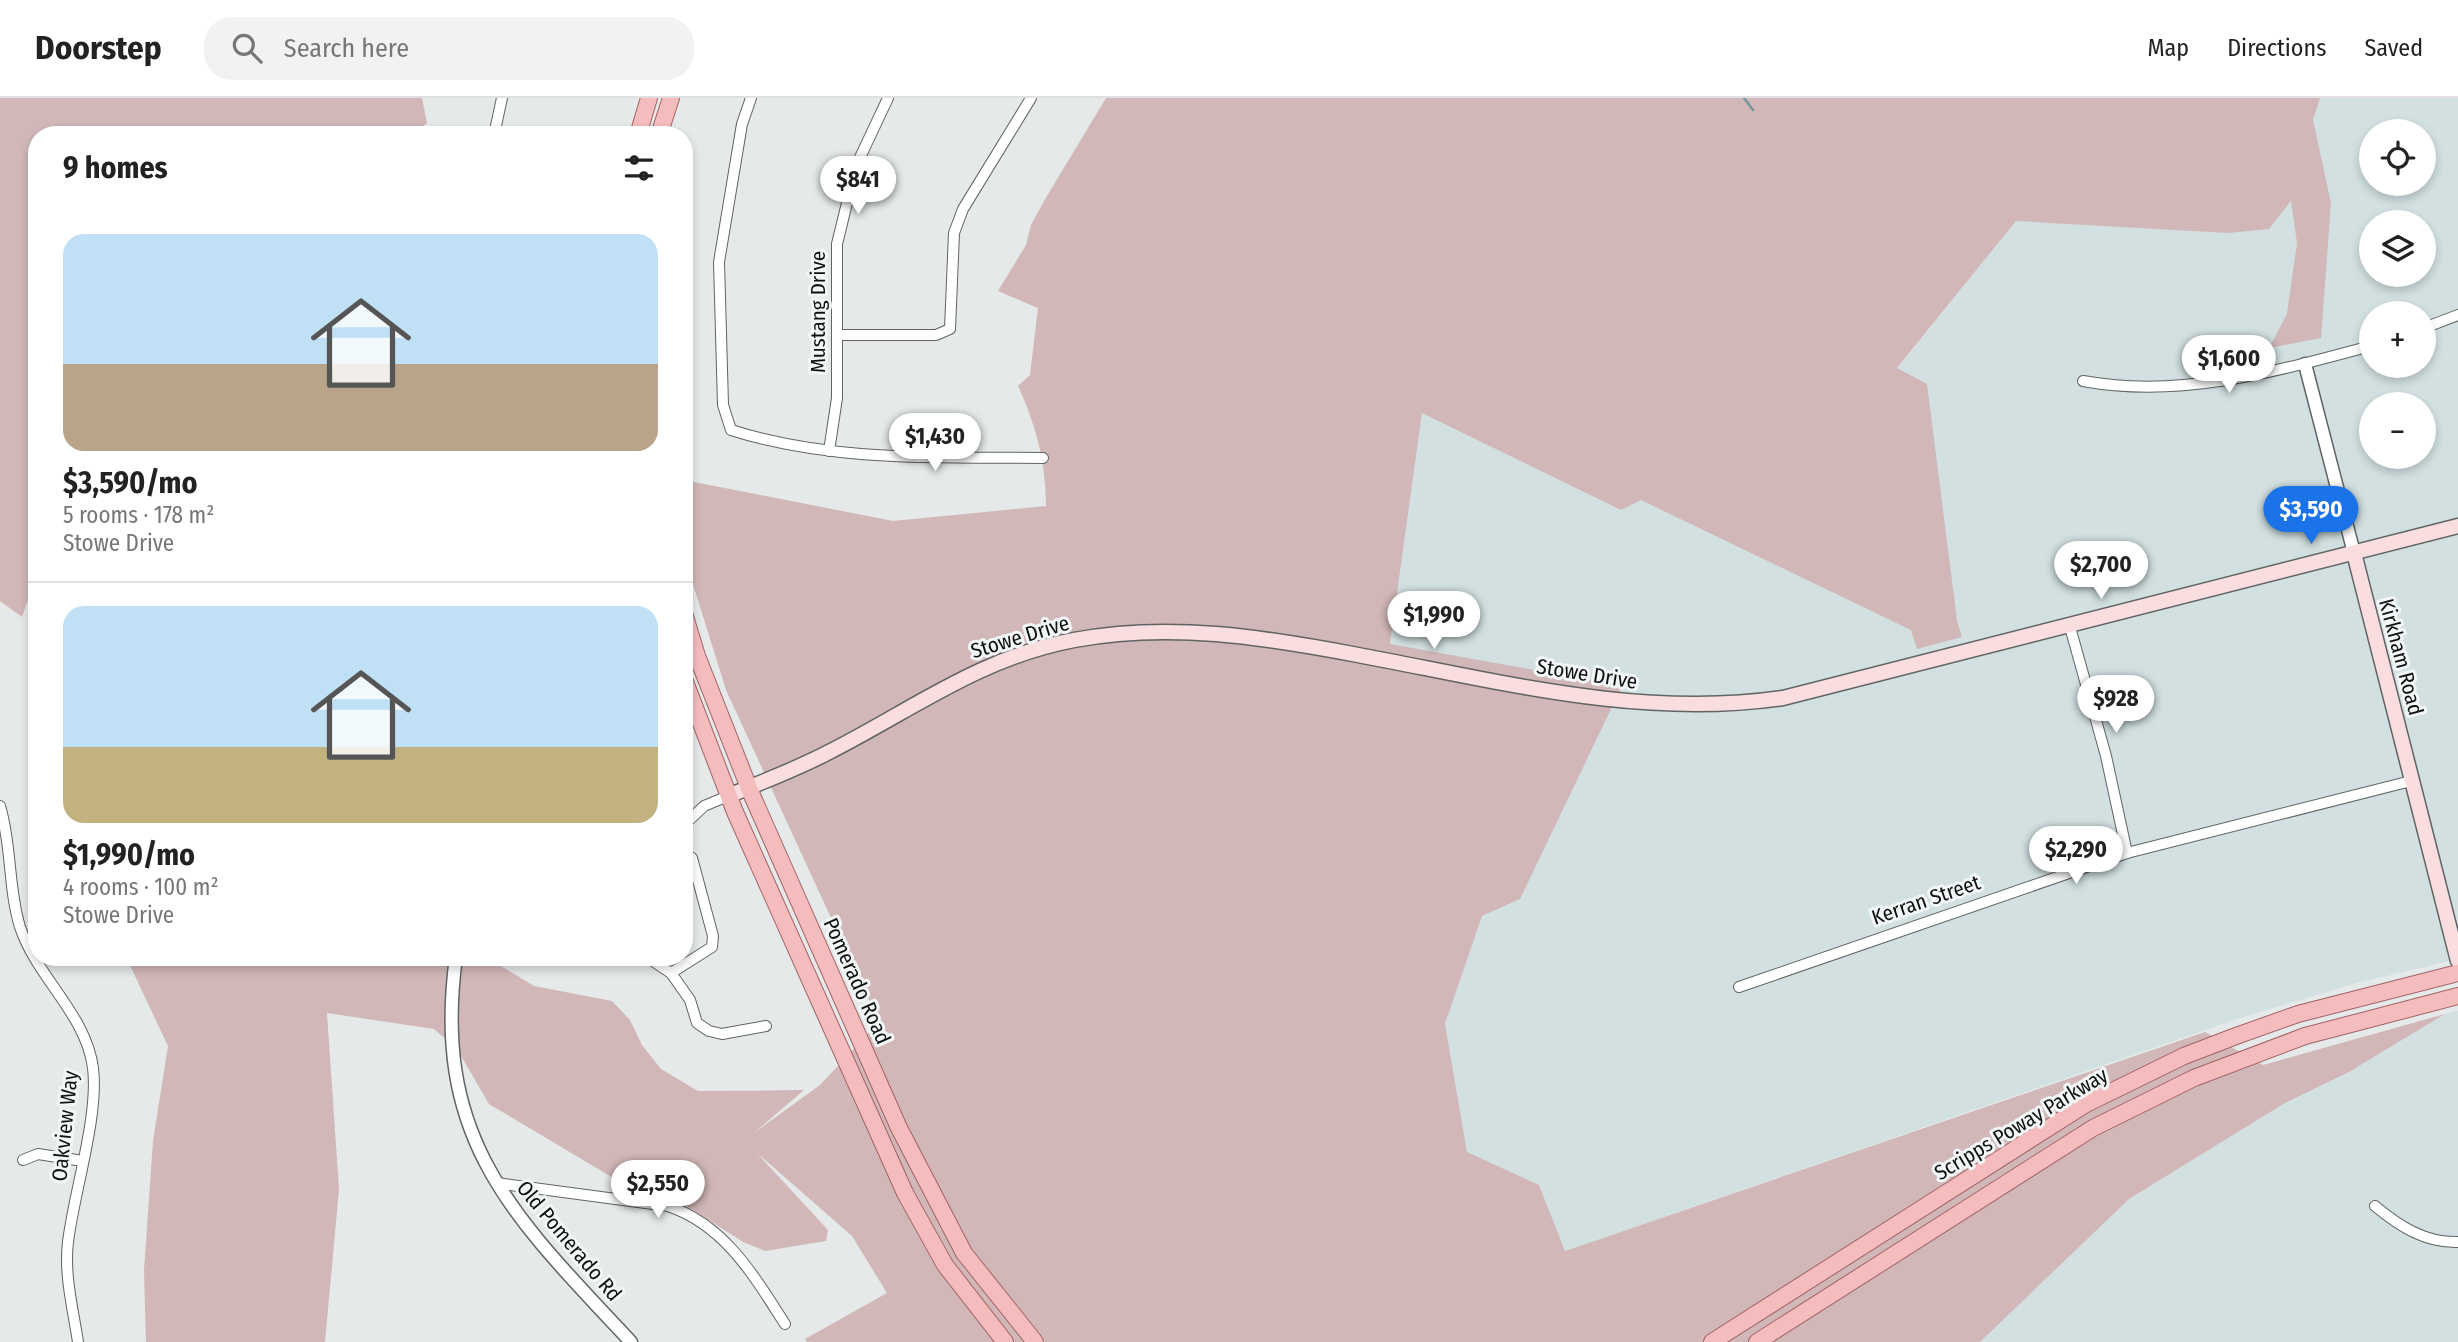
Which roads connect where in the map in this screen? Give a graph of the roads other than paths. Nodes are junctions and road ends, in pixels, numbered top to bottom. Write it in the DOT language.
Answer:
graph roads {
  1 [pos="502,98"];
  2 [pos="649,98"];
  3 [pos="671,98"];
  4 [pos="751,98"];
  5 [pos="888,98"];
  6 [pos="1031,98"];
  7 [pos="496,126"];
  8 [pos="641,126"];
  9 [pos="662,126"];
  10 [pos="2458,316"];
  11 [pos="2436,324"];
  12 [pos="837,335"];
  13 [pos="2359,349"];
  14 [pos="2305,364"];
  15 [pos="2083,381"];
  16 [pos="829,451"];
  17 [pos="1043,458"];
  18 [pos="2458,526"];
  19 [pos="2354,553"];
  20 [pos="2070,627"];
  21 [pos="693,643"];
  22 [pos="693,704"];
  23 [pos="2411,781"];
  24 [pos="750,787"];
  25 [pos="728,796"];
  26 [pos="0,806"];
  27 [pos="693,816"];
  28 [pos="2127,852"];
  29 [pos="693,862"];
  30 [pos="28,944"];
  31 [pos="693,959"];
  32 [pos="2458,961"];
  33 [pos="40,966"];
  34 [pos="455,966"];
  35 [pos="660,966"];
  36 [pos="682,966"];
  37 [pos="671,973"];
  38 [pos="2458,973"];
  39 [pos="1739,987"];
  40 [pos="2458,996"];
  41 [pos="766,1026"];
  42 [pos="23,1160"];
  43 [pos="83,1161"];
  44 [pos="496,1183"];
  45 [pos="2375,1206"];
  46 [pos="2458,1242"];
  47 [pos="785,1324"];
  48 [pos="78,1342"];
  49 [pos="631,1342"];
  50 [pos="1005,1342"];
  51 [pos="1035,1342"];
  52 [pos="1712,1342"];
  53 [pos="1757,1342"];
  1 -- 7 [label="street"];
  2 -- 8 [label="main road"];
  3 -- 9 [label="main road"];
  4 -- 16 [label="street"];
  5 -- 12 [label="street, Mustang Drive"];
  6 -- 12 [label="street"];
  10 -- 11 [label="street"];
  12 -- 16 [label="street, Mustang Drive"];
  13 -- 14 [label="street"];
  14 -- 15 [label="street"];
  14 -- 19 [label="street, Kirkham Road"];
  16 -- 17 [label="street"];
  18 -- 19 [label="main road, Stowe Drive"];
  19 -- 20 [label="main road, Stowe Drive"];
  19 -- 23 [label="main road, Kirkham Road"];
  20 -- 24 [label="main road, Stowe Drive"];
  20 -- 28 [label="street"];
  21 -- 24 [label="main road, Pomerado Road"];
  22 -- 25 [label="main road, Pomerado Road"];
  23 -- 28 [label="street, Kerran Street"];
  23 -- 32 [label="main road, Kirkham Road"];
  24 -- 25 [label="main road, Stowe Drive"];
  24 -- 51 [label="main road, Pomerado Road"];
  25 -- 27 [label="street"];
  25 -- 50 [label="main road, Pomerado Road"];
  26 -- 30 [label="street, Oakview Way"];
  28 -- 39 [label="street, Kerran Street"];
  29 -- 31 [label="street"];
  33 -- 43 [label="street, Oakview Way"];
  34 -- 44 [label="street, Old Pomerado Rd"];
  35 -- 37 [label="street"];
  36 -- 37 [label="street"];
  37 -- 41 [label="street"];
  38 -- 52 [label="main road, Scripps Poway Parkway"];
  40 -- 53 [label="main road, Scripps Poway Parkway"];
  42 -- 43 [label="street"];
  43 -- 48 [label="street, Oakview Way"];
  44 -- 47 [label="street"];
  44 -- 49 [label="street, Old Pomerado Rd"];
  45 -- 46 [label="street"];
}
